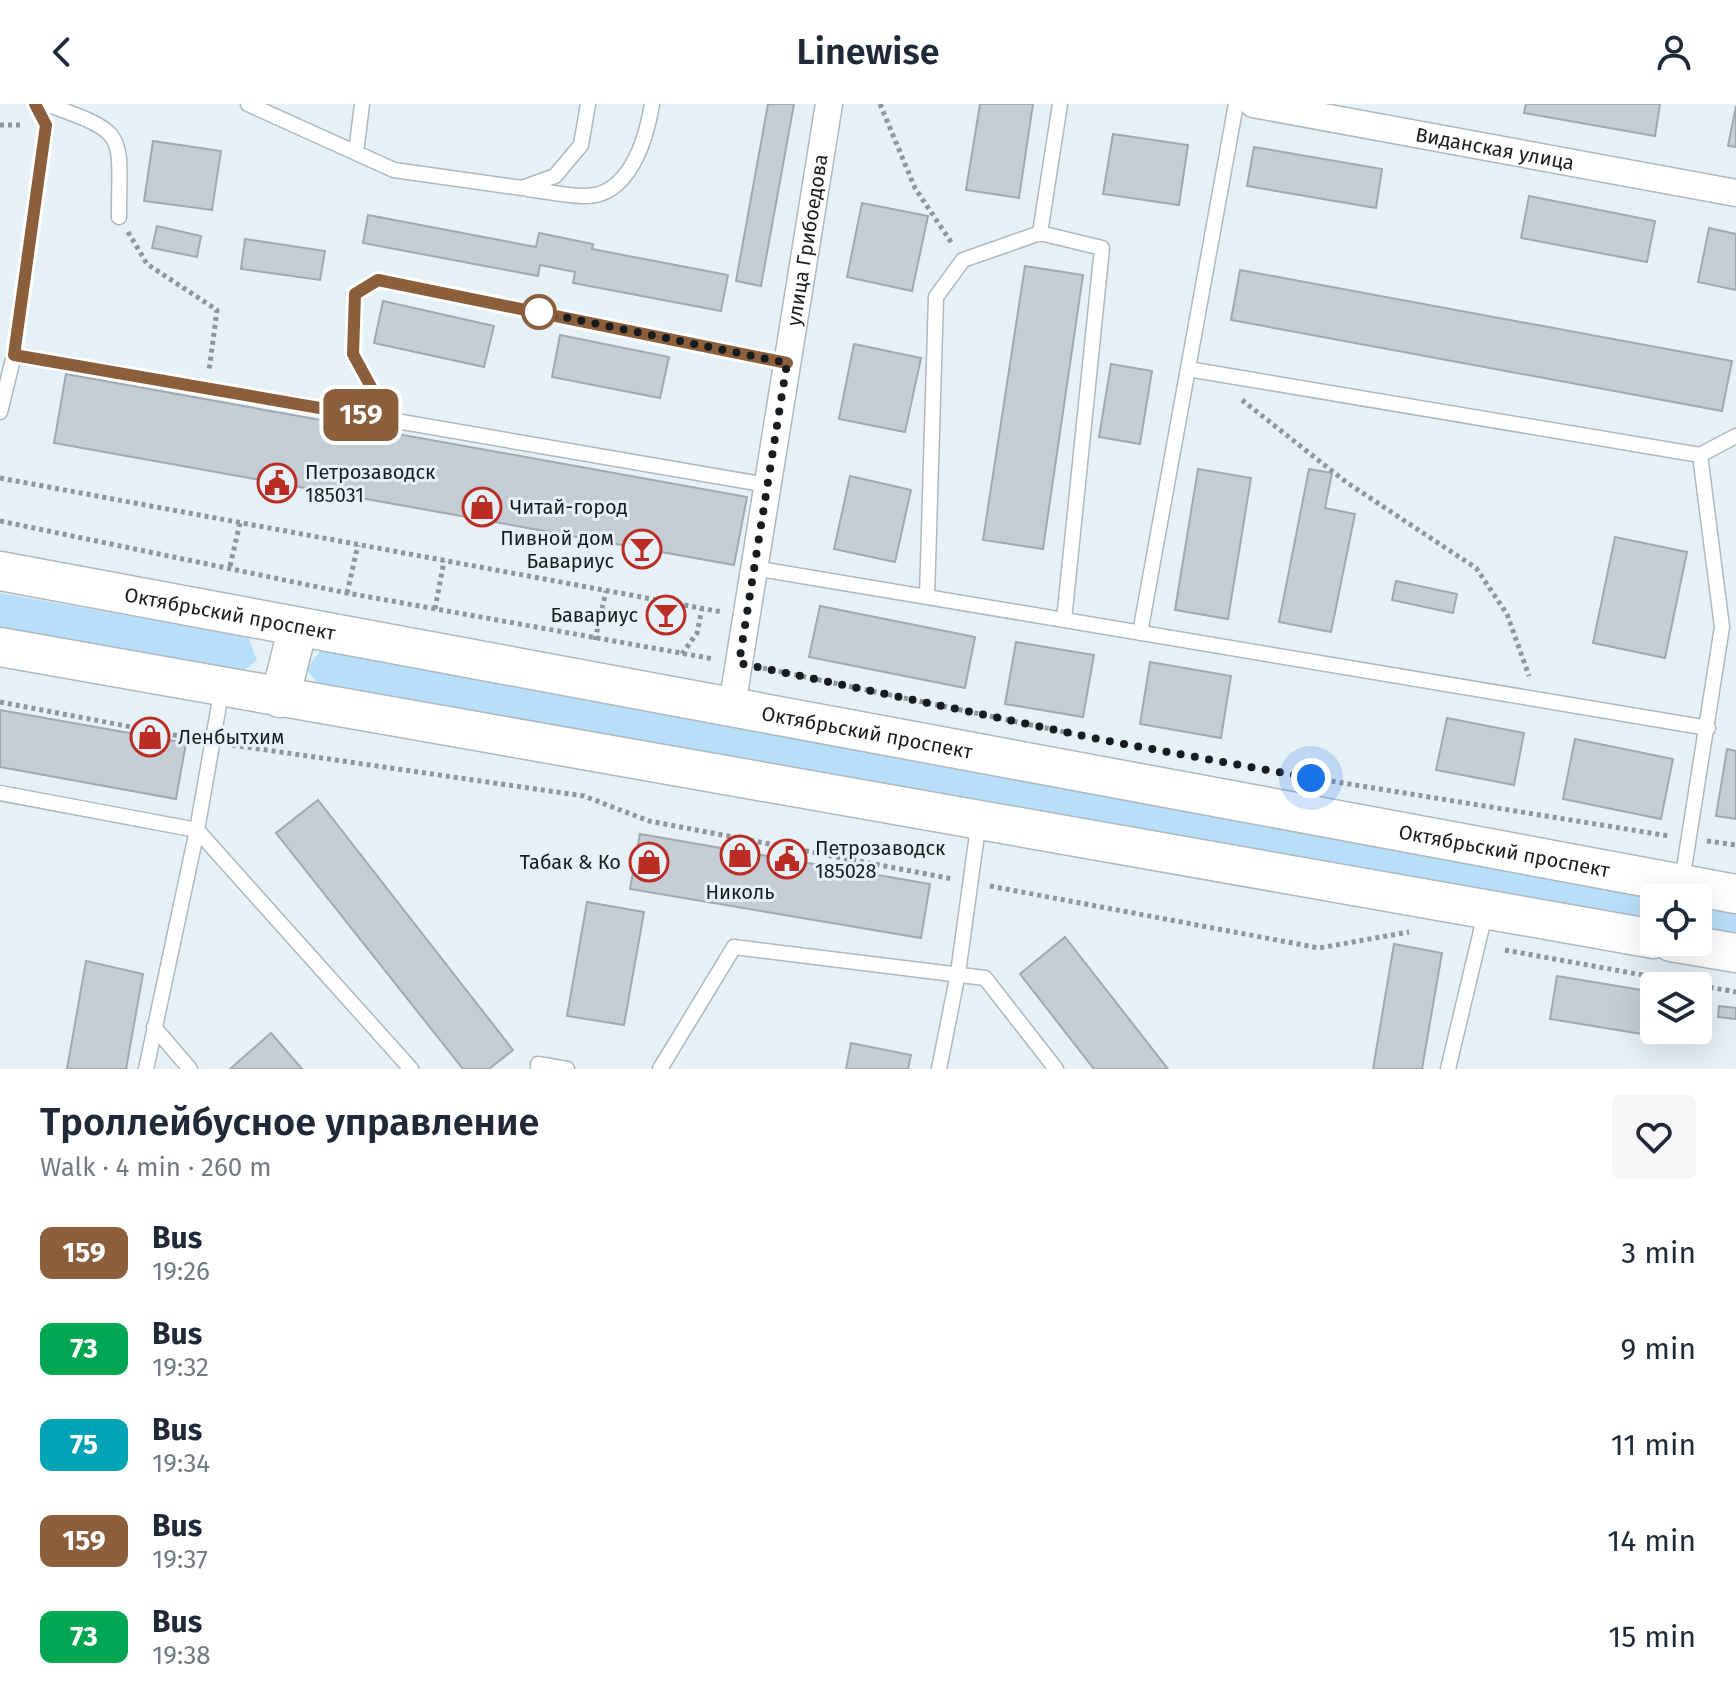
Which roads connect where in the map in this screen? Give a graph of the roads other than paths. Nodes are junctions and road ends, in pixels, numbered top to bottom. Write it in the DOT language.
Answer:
graph roads {
  1 [pos="35,104"];
  2 [pos="46,104"];
  3 [pos="248,104"];
  4 [pos="362,104"];
  5 [pos="588,104"];
  6 [pos="652,104"];
  7 [pos="829,104"];
  8 [pos="1060,104"];
  9 [pos="1236,104"];
  10 [pos="1253,104"];
  11 [pos="356,153"];
  12 [pos="522,188"];
  13 [pos="1736,193"];
  14 [pos="119,217"];
  15 [pos="1040,233"];
  16 [pos="14,355"];
  17 [pos="787,363"];
  18 [pos="1188,369"];
  19 [pos="0,412"];
  20 [pos="389,420"];
  21 [pos="1736,436"];
  22 [pos="1700,455"];
  23 [pos="767,485"];
  24 [pos="754,568"];
  25 [pos="0,571"];
  26 [pos="927,597"];
  27 [pos="1064,620"];
  28 [pos="298,627"];
  29 [pos="1140,633"];
  30 [pos="0,647"];
  31 [pos="222,688"];
  32 [pos="280,698"];
  33 [pos="732,706"];
  34 [pos="1708,728"];
  35 [pos="0,793"];
  36 [pos="979,820"];
  37 [pos="197,830"];
  38 [pos="1681,884"];
  39 [pos="1712,890"];
  40 [pos="1736,894"];
  41 [pos="1482,927"];
  42 [pos="1640,938"];
  43 [pos="1712,949"];
  44 [pos="1736,953"];
  45 [pos="958,973"];
  46 [pos="154,1027"];
  47 [pos="146,1069"];
  48 [pos="190,1069"];
  49 [pos="411,1069"];
  50 [pos="538,1069"];
  51 [pos="567,1069"];
  52 [pos="660,1069"];
  53 [pos="939,1069"];
  54 [pos="1056,1069"];
  55 [pos="1448,1069"];
  1 -- 16 [label="lane"];
  2 -- 14 [label="lane"];
  3 -- 11 [label="lane"];
  4 -- 11 [label="lane"];
  5 -- 12 [label="lane"];
  6 -- 12 [label="lane"];
  7 -- 17 [label="street, улица Грибоедова"];
  8 -- 15 [label="lane"];
  9 -- 18 [label="lane"];
  10 -- 13 [label="street, Виданская улица"];
  11 -- 12 [label="lane"];
  15 -- 26 [label="lane"];
  15 -- 27 [label="lane"];
  16 -- 19 [label="lane"];
  16 -- 20 [label="lane"];
  17 -- 20 [label="lane"];
  17 -- 23 [label="street, улица Грибоедова"];
  18 -- 22 [label="lane"];
  18 -- 29 [label="lane"];
  20 -- 23 [label="lane"];
  21 -- 22 [label="lane"];
  22 -- 34 [label="lane"];
  23 -- 24 [label="street, улица Грибоедова"];
  24 -- 26 [label="lane"];
  24 -- 33 [label="street, улица Грибоедова"];
  25 -- 28 [label="main road, Октябрьский проспект"];
  26 -- 27 [label="lane"];
  27 -- 29 [label="lane"];
  28 -- 32 [label="main road"];
  28 -- 33 [label="main road, Октябрьский проспект"];
  29 -- 34 [label="lane"];
  30 -- 31 [label="main road"];
  31 -- 32 [label="main road"];
  31 -- 37 [label="lane"];
  32 -- 36 [label="main road"];
  33 -- 38 [label="main road, Октябрьский проспект"];
  34 -- 38 [label="lane"];
  35 -- 37 [label="lane"];
  36 -- 41 [label="main road"];
  36 -- 45 [label="lane"];
  37 -- 46 [label="lane"];
  37 -- 49 [label="lane"];
  39 -- 40 [label="main road, Октябрьский проспект"];
  41 -- 42 [label="main road"];
  41 -- 55 [label="lane"];
  43 -- 44 [label="main road"];
  45 -- 52 [label="lane"];
  45 -- 53 [label="lane"];
  45 -- 54 [label="lane"];
  46 -- 47 [label="lane"];
  46 -- 48 [label="lane"];
  50 -- 51 [label="lane"];
}
